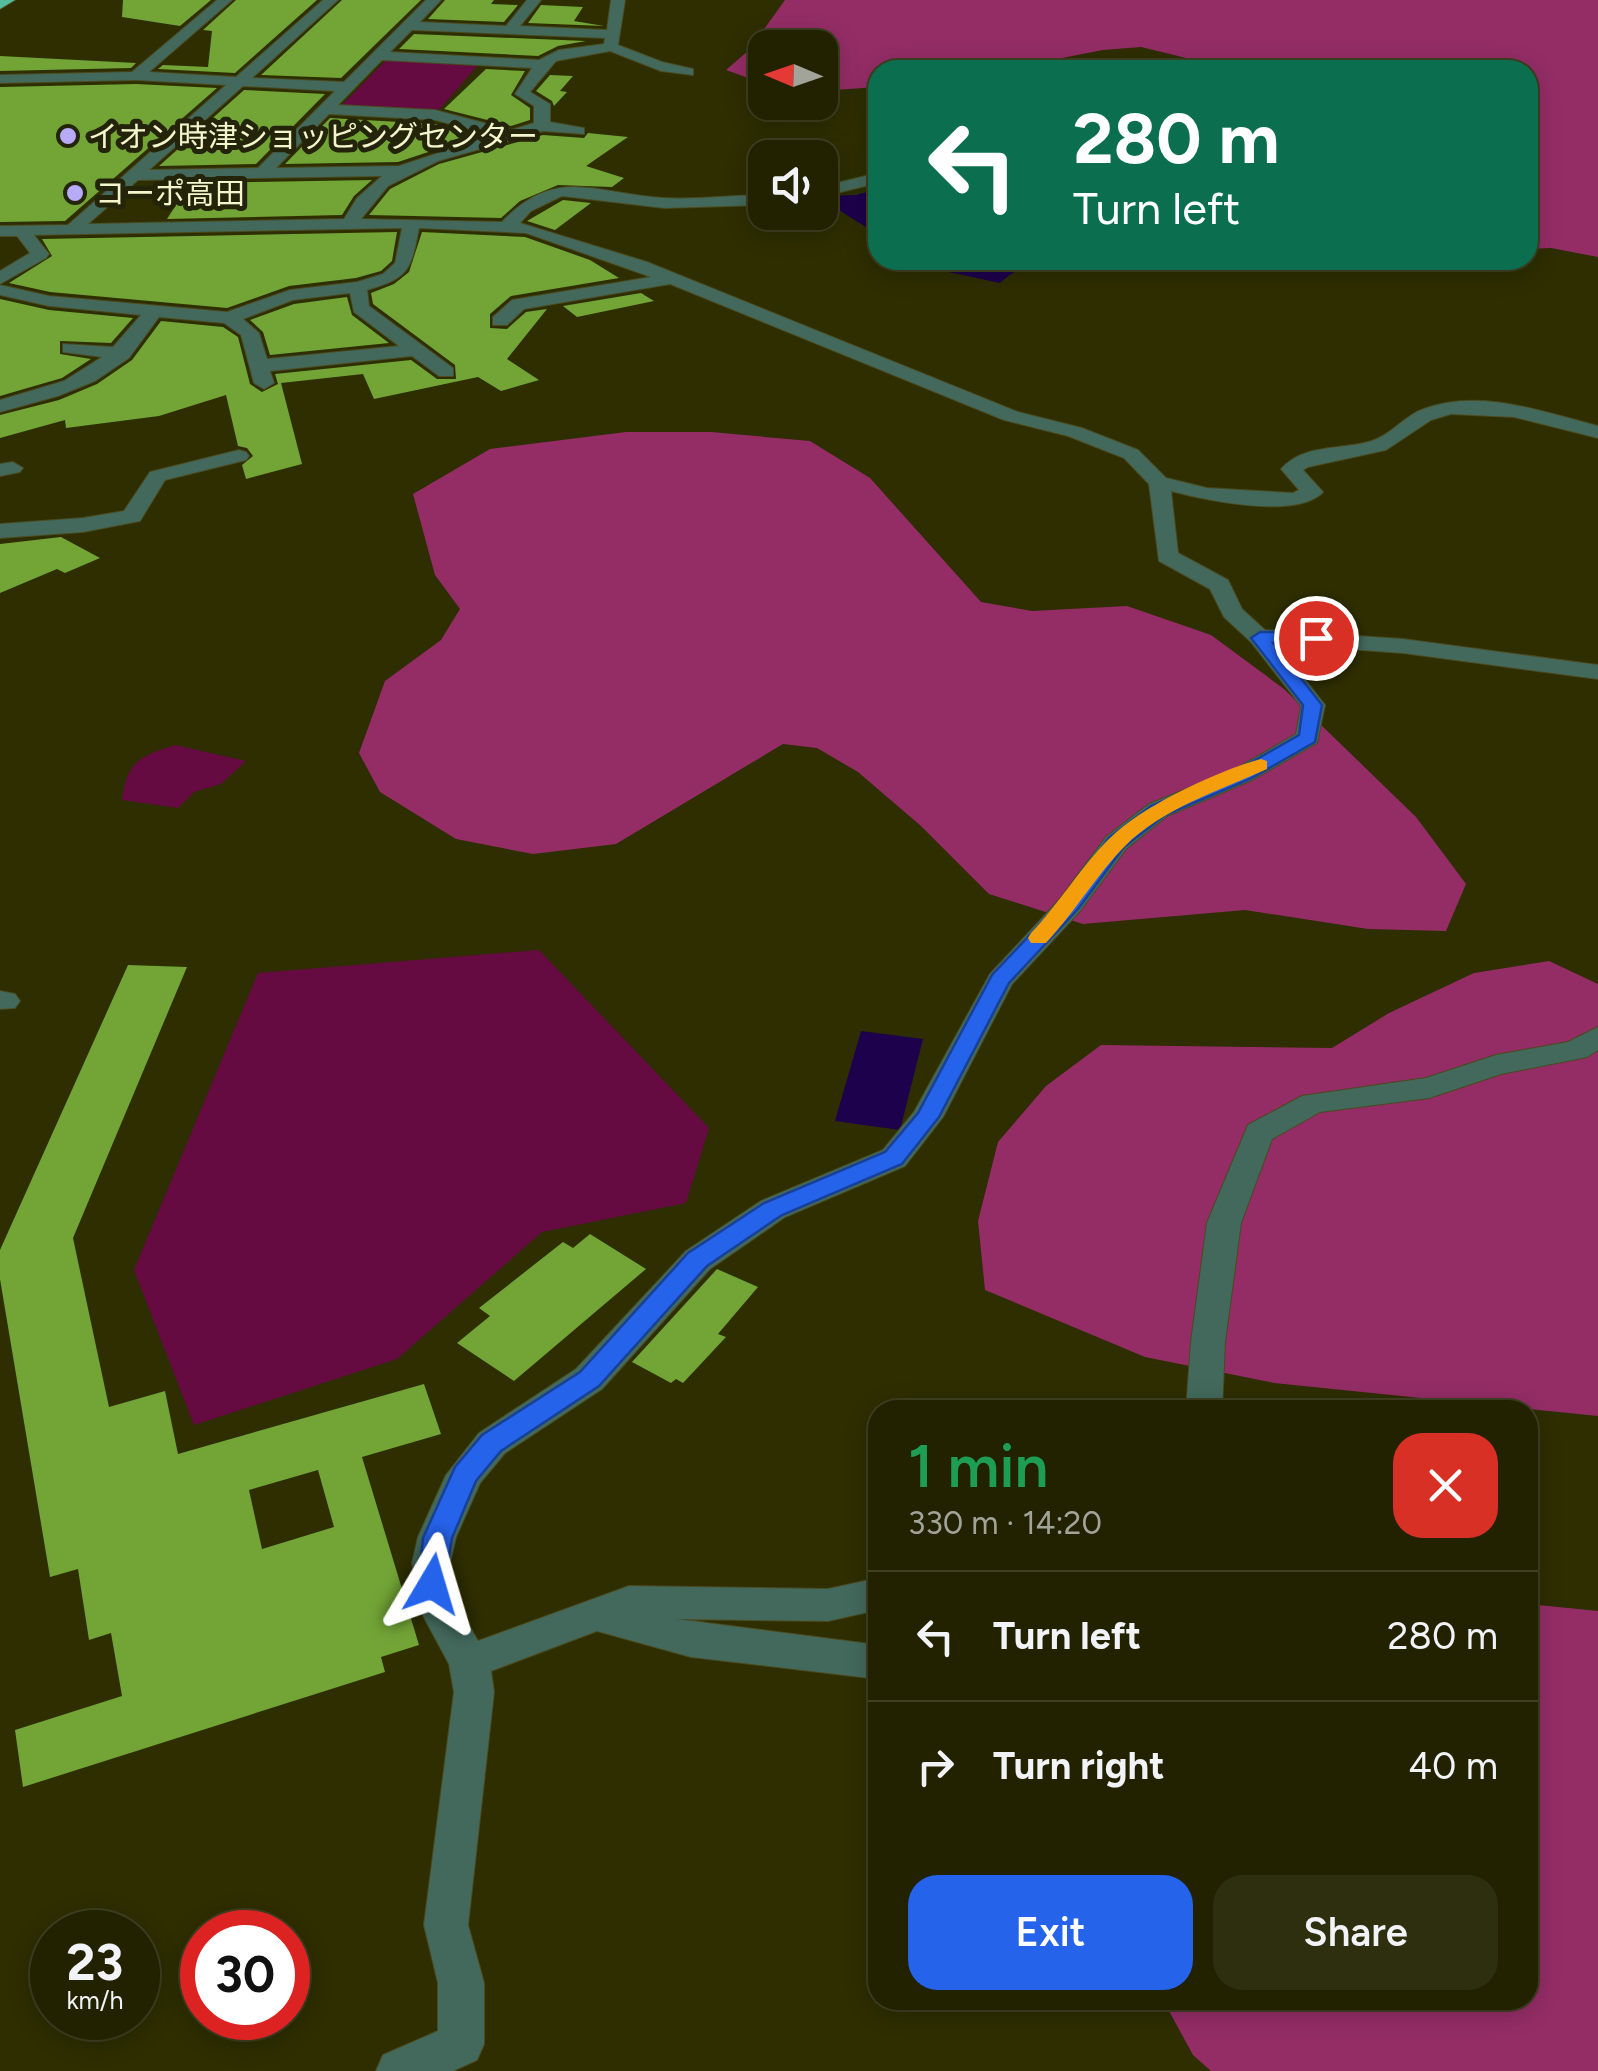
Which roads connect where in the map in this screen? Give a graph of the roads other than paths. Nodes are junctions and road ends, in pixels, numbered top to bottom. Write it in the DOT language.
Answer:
graph roads {
  1 [pos="8,0"];
  2 [pos="224,0"];
  3 [pos="331,0"];
  4 [pos="434,0"];
  5 [pos="534,0"];
  6 [pos="618,0"];
  7 [pos="0,5"];
  8 [pos="409,26"];
  9 [pos="510,30"];
  10 [pos="612,41"];
  11 [pos="496,45"];
  12 [pos="381,56"];
  13 [pos="546,60"];
  14 [pos="688,72"];
  15 [pos="136,76"];
  16 [pos="0,79"];
  17 [pos="238,82"];
  18 [pos="349,87"];
  19 [pos="326,109"];
  20 [pos="542,126"];
  21 [pos="580,130"];
  22 [pos="514,136"];
  23 [pos="400,172"];
  24 [pos="262,174"];
  25 [pos="137,176"];
  26 [pos="868,180"];
  27 [pos="838,188"];
  28 [pos="748,200"];
  29 [pos="412,222"];
  30 [pos="350,224"];
  31 [pos="507,226"];
  32 [pos="74,229"];
  33 [pos="0,231"];
  34 [pos="22,231"];
  35 [pos="672,278"];
  36 [pos="0,279"];
  37 [pos="358,286"];
  38 [pos="0,290"];
  39 [pos="242,294"];
  40 [pos="271,300"];
  41 [pos="154,311"];
  42 [pos="229,318"];
  43 [pos="500,321"];
  44 [pos="70,348"];
  45 [pos="414,350"];
  46 [pos="122,354"];
  47 [pos="446,372"];
  48 [pos="0,406"];
  49 [pos="1598,432"];
  50 [pos="239,456"];
  51 [pos="1159,482"];
  52 [pos="0,530"];
  53 [pos="1260,638"];
  54 [pos="1598,672"];
  55 [pos="1598,1037"];
  56 [pos="1205,1400"];
  57 [pos="868,1596"];
  58 [pos="596,1614"];
  59 [pos="868,1661"];
  60 [pos="470,1662"];
  61 [pos="398,2071"];
  1 -- 7 [label="highway"];
  2 -- 15 [label="street"];
  3 -- 17 [label="street"];
  4 -- 8 [label="street"];
  5 -- 9 [label="street"];
  6 -- 10 [label="street"];
  8 -- 9 [label="street"];
  8 -- 12 [label="street"];
  9 -- 10 [label="street"];
  10 -- 13 [label="street"];
  10 -- 14 [label="street"];
  11 -- 13 [label="street"];
  12 -- 13 [label="street"];
  12 -- 18 [label="street"];
  13 -- 20 [label="street"];
  15 -- 16 [label="street"];
  15 -- 17 [label="street"];
  17 -- 18 [label="street"];
  17 -- 25 [label="street"];
  18 -- 19 [label="street"];
  19 -- 22 [label="street"];
  19 -- 24 [label="street"];
  20 -- 21 [label="street"];
  20 -- 22 [label="street"];
  22 -- 23 [label="street"];
  23 -- 24 [label="street"];
  23 -- 30 [label="street"];
  24 -- 25 [label="street"];
  25 -- 32 [label="street"];
  26 -- 27 [label="street"];
  28 -- 31 [label="street"];
  29 -- 30 [label="street"];
  29 -- 31 [label="street"];
  29 -- 37 [label="street"];
  30 -- 32 [label="street"];
  31 -- 35 [label="street"];
  32 -- 34 [label="street"];
  33 -- 34 [label="street"];
  34 -- 36 [label="street"];
  35 -- 43 [label="street"];
  35 -- 51 [label="street"];
  37 -- 40 [label="street"];
  37 -- 45 [label="street"];
  38 -- 41 [label="street"];
  39 -- 40 [label="street"];
  40 -- 42 [label="street"];
  41 -- 42 [label="street"];
  41 -- 46 [label="street"];
  42 -- 45 [label="street"];
  44 -- 46 [label="street"];
  45 -- 47 [label="street"];
  46 -- 48 [label="street"];
  49 -- 51 [label="street"];
  50 -- 52 [label="street"];
  51 -- 53 [label="street"];
  53 -- 54 [label="street"];
  53 -- 60 [label="street"];
  55 -- 56 [label="street"];
  57 -- 58 [label="street"];
  58 -- 59 [label="street"];
  58 -- 60 [label="street"];
  60 -- 61 [label="street"];
}
